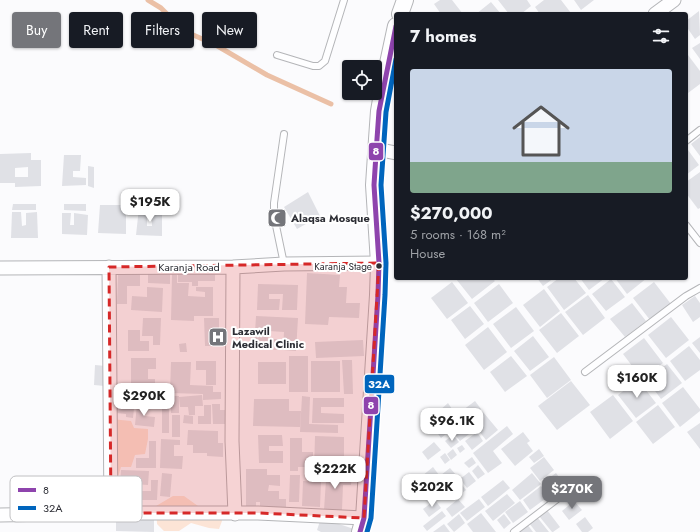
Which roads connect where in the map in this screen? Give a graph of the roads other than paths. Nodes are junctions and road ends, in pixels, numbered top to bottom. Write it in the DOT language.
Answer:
graph roads {
  1 [pos="344,0"];
  2 [pos="404,0"];
  3 [pos="674,0"];
  4 [pos="401,12"];
  5 [pos="658,12"];
  6 [pos="394,34"];
  7 [pos="277,55"];
  8 [pos="700,130"];
  9 [pos="284,134"];
  10 [pos="688,139"];
  11 [pos="376,150"];
  12 [pos="394,153"];
  13 [pos="688,228"];
  14 [pos="700,243"];
  15 [pos="379,263"];
  16 [pos="284,264"];
  17 [pos="108,267"];
  18 [pos="233,267"];
  19 [pos="0,268"];
  20 [pos="700,288"];
  21 [pos="585,372"];
  22 [pos="110,476"];
  23 [pos="569,490"];
  24 [pos="142,513"];
  25 [pos="235,514"];
  26 [pos="0,515"];
  27 [pos="10,515"];
  28 [pos="362,525"];
  29 [pos="514,532"];
  1 -- 7 [label="lane"];
  2 -- 4 [label="street"];
  3 -- 5 [label="street"];
  6 -- 11 [label="street"];
  8 -- 10 [label="lane"];
  9 -- 16 [label="lane"];
  11 -- 12 [label="street"];
  11 -- 15 [label="street"];
  13 -- 14 [label="lane"];
  15 -- 16 [label="street, Karanja Road"];
  15 -- 28 [label="street"];
  16 -- 18 [label="street, Karanja Road"];
  17 -- 18 [label="street, Karanja Road"];
  17 -- 19 [label="street, Karanja Road"];
  17 -- 22 [label="street"];
  18 -- 25 [label="street"];
  20 -- 21 [label="lane"];
  23 -- 29 [label="lane"];
  24 -- 25 [label="street"];
  25 -- 28 [label="street"];
  26 -- 27 [label="street"];
}
